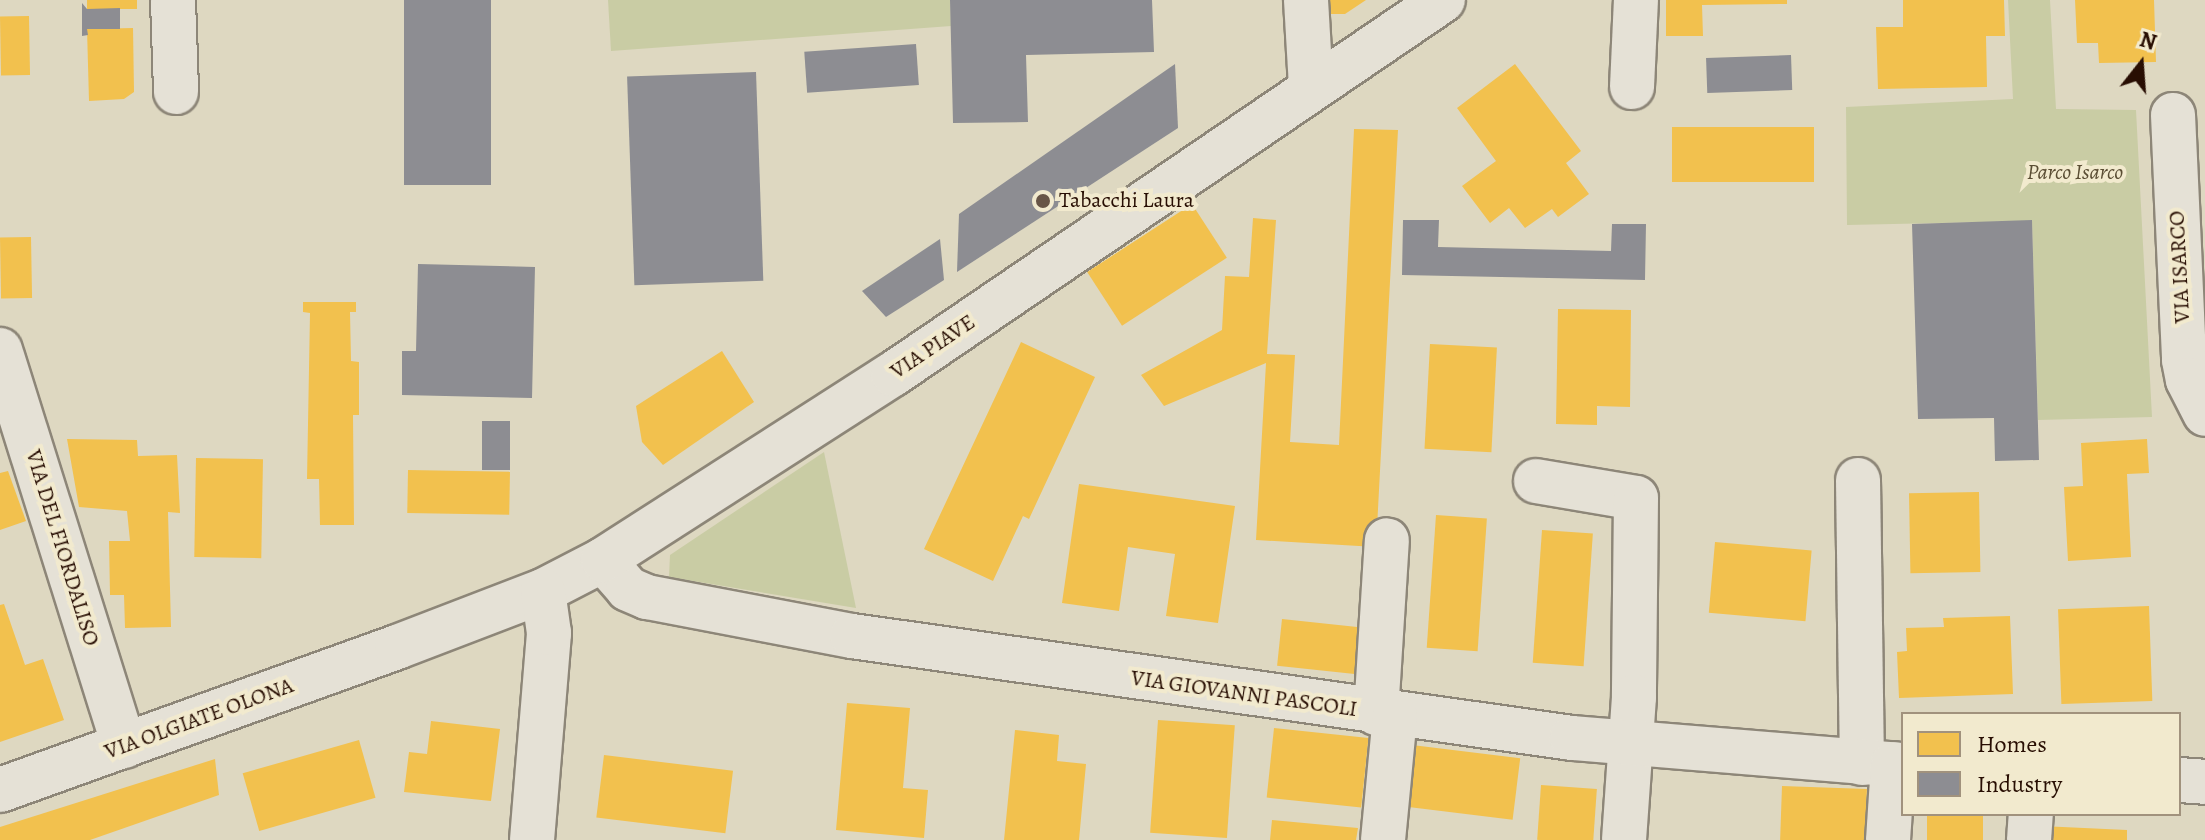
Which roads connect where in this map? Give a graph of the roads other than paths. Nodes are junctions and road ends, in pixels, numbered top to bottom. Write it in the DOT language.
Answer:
graph roads {
  1 [pos="173,0"];
  2 [pos="1306,0"];
  3 [pos="1443,0"];
  4 [pos="1636,0"];
  5 [pos="1311,86"];
  6 [pos="1632,87"];
  7 [pos="176,92"];
  8 [pos="2173,115"];
  9 [pos="11,346"];
  10 [pos="2205,414"];
  11 [pos="1858,480"];
  12 [pos="1536,481"];
  13 [pos="1387,540"];
  14 [pos="603,560"];
  15 [pos="543,591"];
  16 [pos="397,647"];
  17 [pos="1385,715"];
  18 [pos="1630,745"];
  19 [pos="124,746"];
  20 [pos="1886,764"];
  21 [pos="2181,780"];
  22 [pos="2205,782"];
  23 [pos="0,790"];
  24 [pos="2031,816"];
  25 [pos="532,840"];
  26 [pos="1383,840"];
  27 [pos="1624,840"];
  28 [pos="1888,840"];
  29 [pos="2029,840"];
  1 -- 7 [label="street"];
  2 -- 5 [label="street"];
  3 -- 5 [label="street, VIA PIAVE"];
  4 -- 6 [label="street"];
  5 -- 14 [label="street, VIA PIAVE"];
  8 -- 10 [label="street, VIA ISARCO"];
  9 -- 19 [label="street, VIA DEL FIORDALISO"];
  11 -- 20 [label="street"];
  12 -- 18 [label="street"];
  13 -- 17 [label="street"];
  14 -- 15 [label="street, VIA PIAVE"];
  14 -- 17 [label="street, VIA GIOVANNI PASCOLI"];
  15 -- 16 [label="street, VIA PIAVE"];
  15 -- 25 [label="street"];
  16 -- 19 [label="street, VIA OLGIATE OLONA"];
  17 -- 18 [label="street, VIA GIOVANNI PASCOLI"];
  17 -- 26 [label="street"];
  18 -- 20 [label="street, VIA GIOVANNI PASCOLI"];
  18 -- 27 [label="street"];
  19 -- 23 [label="street, VIA OLGIATE OLONA"];
  20 -- 28 [label="street"];
  21 -- 22 [label="street"];
  24 -- 29 [label="street"];
}
